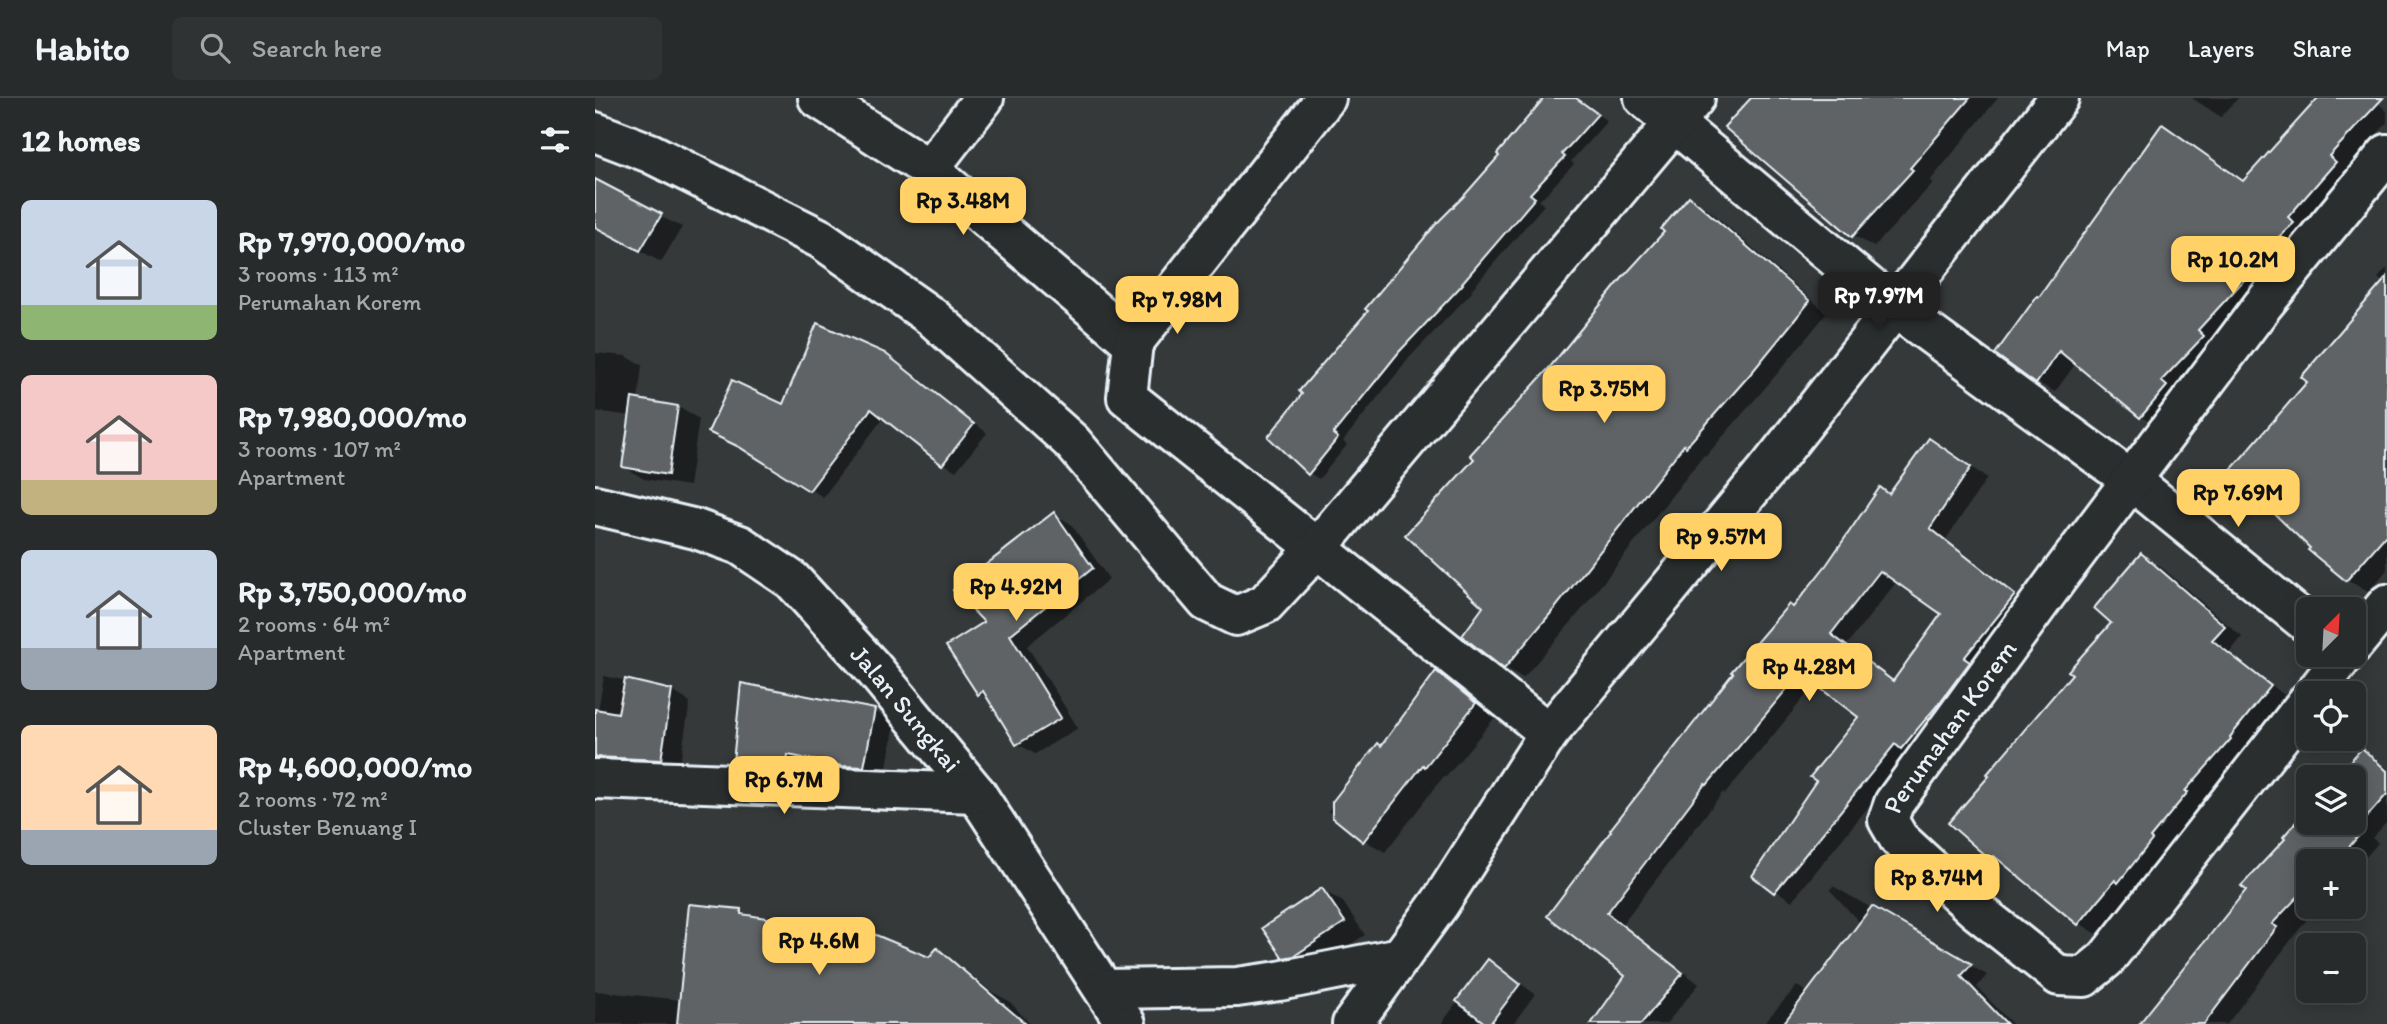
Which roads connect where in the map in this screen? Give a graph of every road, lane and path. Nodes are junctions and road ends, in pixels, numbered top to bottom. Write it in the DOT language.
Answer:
graph roads {
  1 [pos="818,98"];
  2 [pos="984,98"];
  3 [pos="1326,98"];
  4 [pos="1644,98"];
  5 [pos="2059,98"];
  6 [pos="1684,111"];
  7 [pos="595,132"];
  8 [pos="2387,154"];
  9 [pos="929,169"];
  10 [pos="1895,307"];
  11 [pos="1133,343"];
  12 [pos="2131,480"];
  13 [pos="595,505"];
  14 [pos="1317,548"];
  15 [pos="2387,604"];
  16 [pos="2296,614"];
  17 [pos="2366,629"];
  18 [pos="2335,667"];
  19 [pos="2324,681"];
  20 [pos="2296,716"];
  21 [pos="1549,733"];
  22 [pos="595,779"];
  23 [pos="975,793"];
  24 [pos="1401,957"];
  25 [pos="1104,989"];
  26 [pos="1126,1024"];
  27 [pos="1352,1024"];
  1 -- 9 [label="street"];
  2 -- 9 [label="street"];
  3 -- 11 [label="street"];
  4 -- 6 [label="street"];
  5 -- 10 [label="street"];
  6 -- 10 [label="street"];
  6 -- 14 [label="street"];
  7 -- 14 [label="street"];
  8 -- 12 [label="street, Perumahan Korem"];
  9 -- 11 [label="street"];
  10 -- 12 [label="street"];
  10 -- 21 [label="street"];
  11 -- 14 [label="street"];
  12 -- 16 [label="street"];
  12 -- 20 [label="street, Perumahan Korem"];
  13 -- 23 [label="street, Jalan Sungkai"];
  14 -- 21 [label="street"];
  15 -- 17 [label="street"];
  18 -- 19 [label="street"];
  21 -- 24 [label="street"];
  22 -- 23 [label="street"];
  23 -- 25 [label="street, Jalan Sungkai"];
  24 -- 25 [label="street"];
  24 -- 27 [label="street"];
  25 -- 26 [label="street, Jalan Sungkai"];
}
